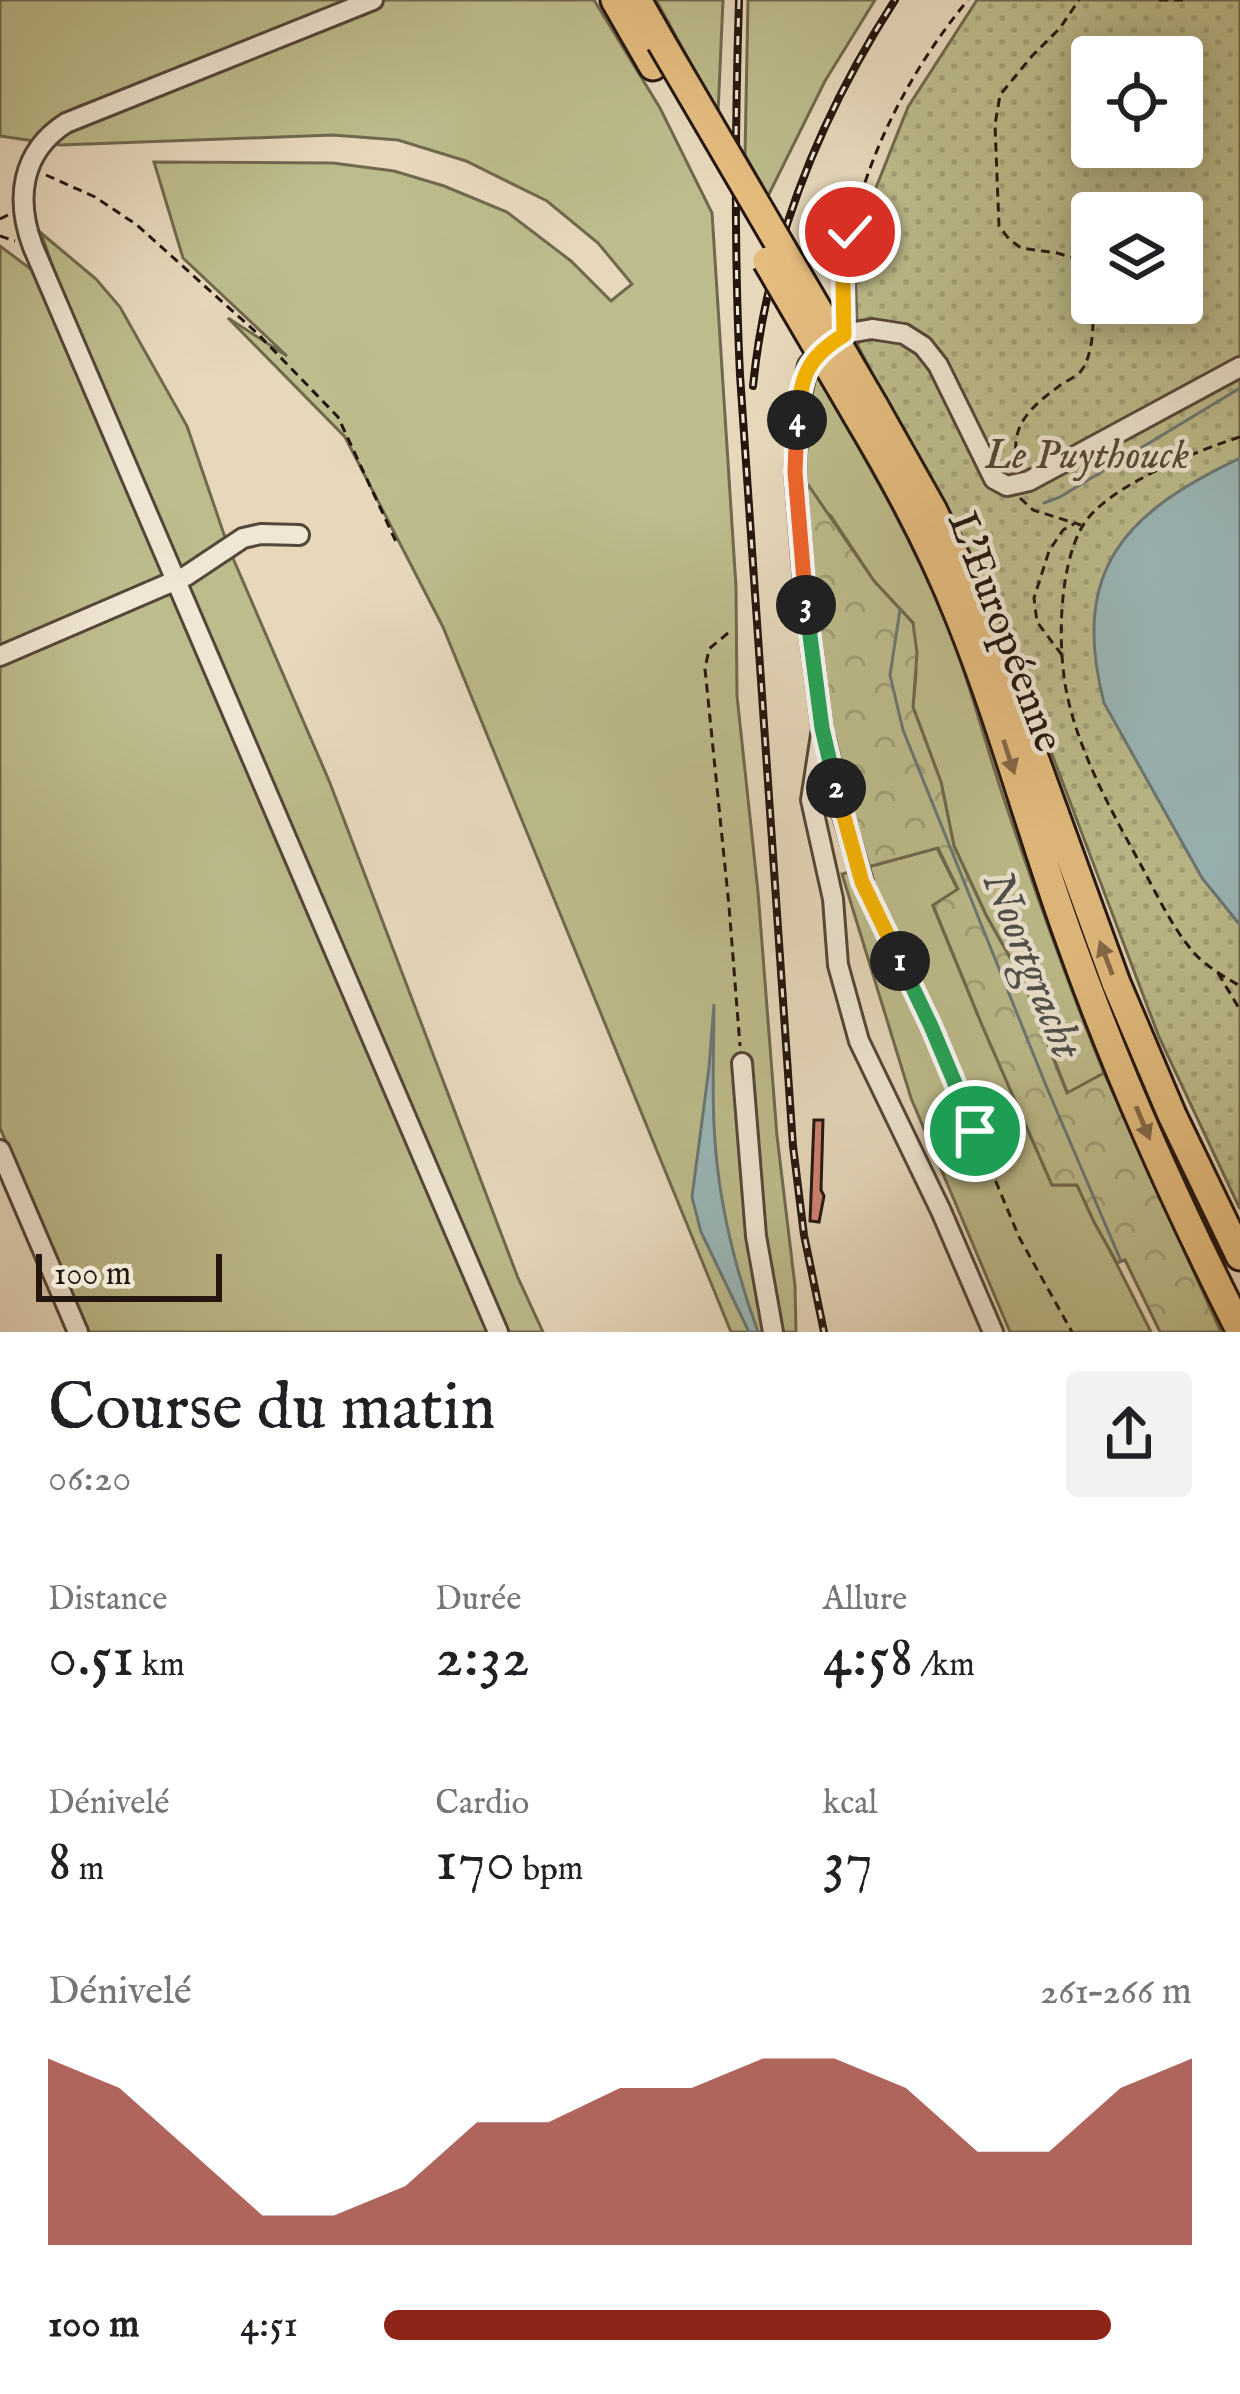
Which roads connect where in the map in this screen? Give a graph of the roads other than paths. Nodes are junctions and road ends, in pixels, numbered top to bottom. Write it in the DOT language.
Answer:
graph roads {
  1 [pos="373,0"];
  2 [pos="615,0"];
  3 [pos="637,0"];
  4 [pos="657,54"];
  5 [pos="1240,367"];
  6 [pos="866,411"];
  7 [pos="299,535"];
  8 [pos="176,580"];
  9 [pos="0,656"];
  10 [pos="822,728"];
  11 [pos="862,882"];
  12 [pos="742,1063"];
  13 [pos="0,1150"];
  14 [pos="1240,1256"];
  15 [pos="1240,1330"];
  16 [pos="78,1332"];
  17 [pos="498,1332"];
  18 [pos="773,1332"];
  19 [pos="993,1332"];
  1 -- 8 [label="street"];
  2 -- 4 [label="highway, L'Européenne"];
  3 -- 4 [label="highway, L'Européenne"];
  4 -- 6 [label="highway, L'Européenne, bridge"];
  5 -- 10 [label="street"];
  14 -- 6 [label="highway, L'Européenne, one-way"];
  6 -- 15 [label="highway, L'Européenne, one-way"];
  7 -- 8 [label="street"];
  8 -- 9 [label="street"];
  8 -- 17 [label="street"];
  10 -- 11 [label="street"];
  10 -- 19 [label="street"];
  12 -- 18 [label="street"];
  13 -- 16 [label="street"];
}
